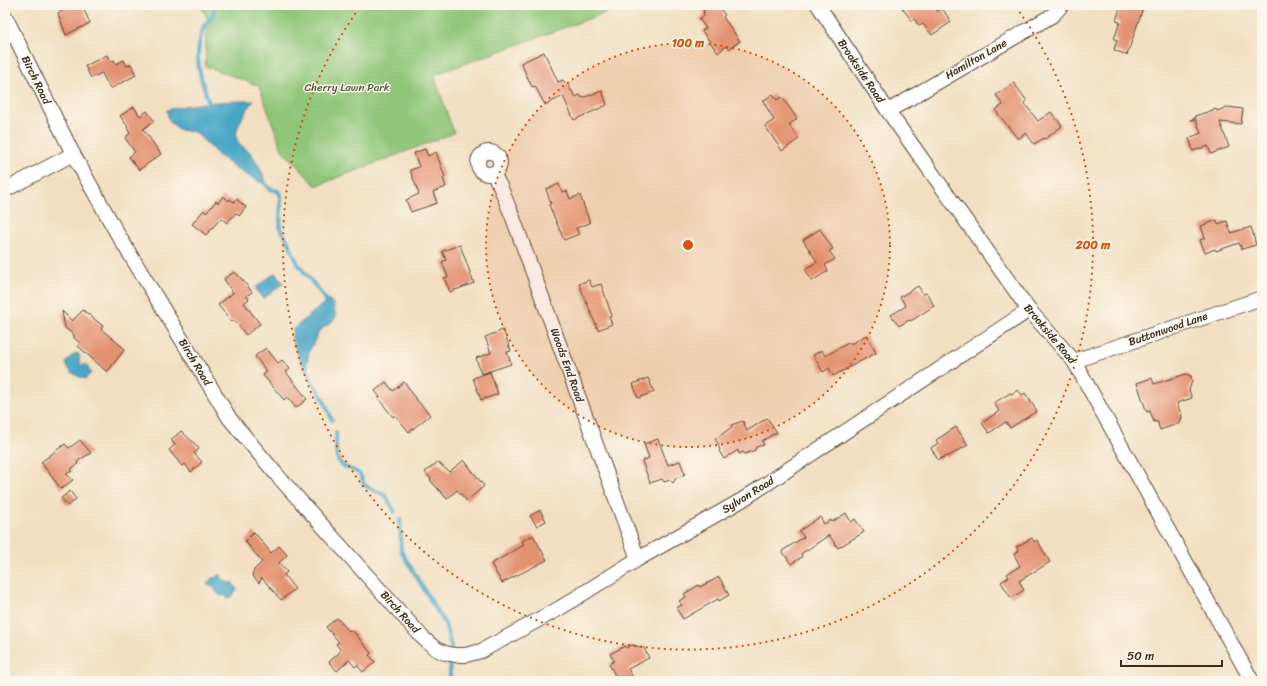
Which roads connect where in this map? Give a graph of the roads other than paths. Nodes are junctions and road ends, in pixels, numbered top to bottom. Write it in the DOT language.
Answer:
graph roads {
  1 [pos="818,5"];
  2 [pos="1062,5"];
  3 [pos="5,16"];
  4 [pos="888,111"];
  5 [pos="73,154"];
  6 [pos="493,173"];
  7 [pos="5,190"];
  8 [pos="1262,298"];
  9 [pos="1029,310"];
  10 [pos="1074,361"];
  11 [pos="638,559"];
  12 [pos="450,654"];
  13 [pos="1254,679"];
  1 -- 4 [label="street, Brookside Road"];
  2 -- 4 [label="street, Hamilton Lane"];
  3 -- 5 [label="street, Birch Road"];
  4 -- 9 [label="street, Brookside Road"];
  5 -- 7 [label="street"];
  5 -- 12 [label="street, Birch Road"];
  6 -- 11 [label="street, Woods End Road"];
  8 -- 10 [label="street, Buttonwood Lane"];
  9 -- 10 [label="street, Brookside Road"];
  9 -- 11 [label="street, Sylvan Road"];
  10 -- 13 [label="street, Brookside Road"];
  11 -- 12 [label="street, Sylvan Road"];
}
